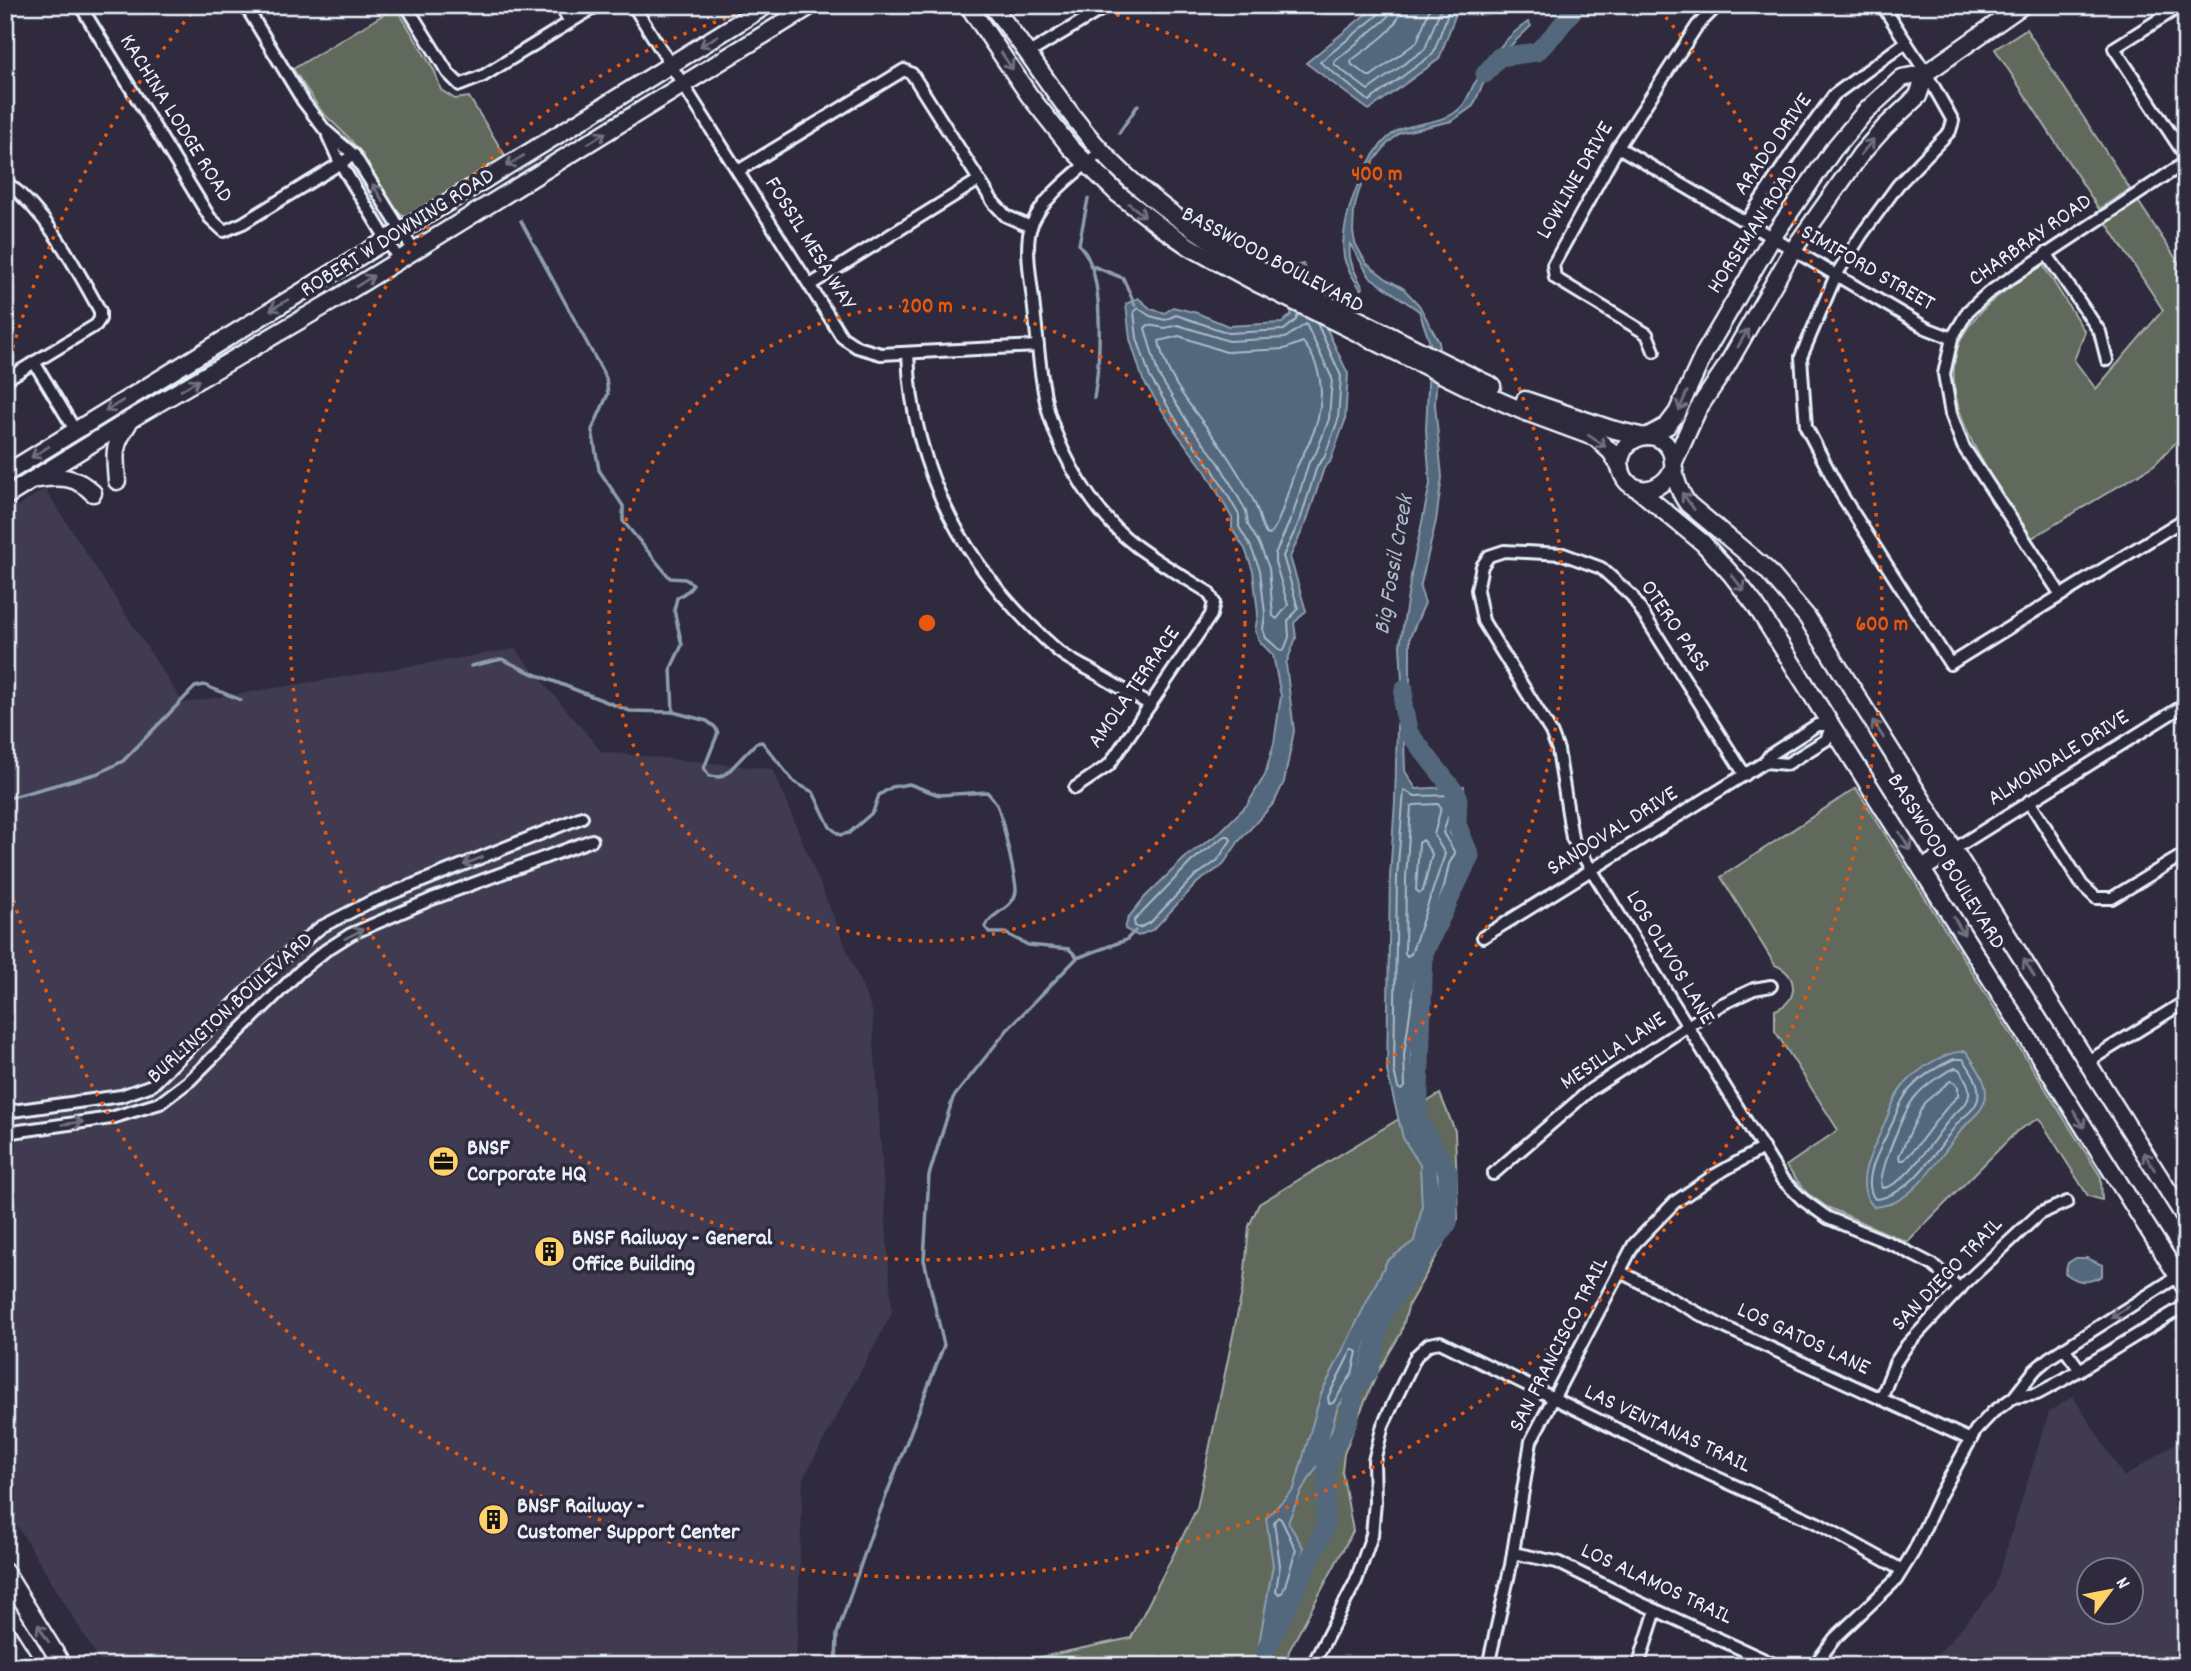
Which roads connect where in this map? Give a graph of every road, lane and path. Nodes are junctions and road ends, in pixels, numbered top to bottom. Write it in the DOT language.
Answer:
graph roads {
  1 [pos="80,5"];
  2 [pos="245,5"];
  3 [pos="406,5"];
  4 [pos="560,5"];
  5 [pos="598,5"];
  6 [pos="633,5"];
  7 [pos="767,5"];
  8 [pos="812,5"];
  9 [pos="968,5"];
  10 [pos="990,5"];
  11 [pos="1109,5"];
  12 [pos="1718,5"];
  13 [pos="1882,5"];
  14 [pos="2022,5"];
  15 [pos="2182,5"];
  16 [pos="1091,10"];
  17 [pos="570,22"];
  18 [pos="1906,42"];
  19 [pos="1029,53"];
  20 [pos="671,64"];
  21 [pos="1926,73"];
  22 [pos="684,85"];
  23 [pos="325,130"];
  24 [pos="1618,147"];
  25 [pos="1101,151"];
  26 [pos="354,155"];
  27 [pos="2186,160"];
  28 [pos="340,163"];
  29 [pos="1087,164"];
  30 [pos="738,171"];
  31 [pos="979,180"];
  32 [pos="5,181"];
  33 [pos="1746,222"];
  34 [pos="1031,227"];
  35 [pos="402,232"];
  36 [pos="1772,238"];
  37 [pos="387,241"];
  38 [pos="1793,250"];
  39 [pos="414,251"];
  40 [pos="2046,253"];
  41 [pos="399,260"];
  42 [pos="1836,275"];
  43 [pos="1260,278"];
  44 [pos="810,285"];
  45 [pos="1952,338"];
  46 [pos="1038,346"];
  47 [pos="1654,351"];
  48 [pos="908,353"];
  49 [pos="2107,360"];
  50 [pos="34,362"];
  51 [pos="5,380"];
  52 [pos="1468,381"];
  53 [pos="131,419"];
  54 [pos="75,430"];
  55 [pos="1644,436"];
  56 [pos="1674,465"];
  57 [pos="1621,468"];
  58 [pos="5,474"];
  59 [pos="32,480"];
  60 [pos="117,481"];
  61 [pos="1635,486"];
  62 [pos="93,493"];
  63 [pos="5,497"];
  64 [pos="2186,518"];
  65 [pos="1489,556"];
  66 [pos="2061,595"];
  67 [pos="2186,704"];
  68 [pos="1150,705"];
  69 [pos="1832,726"];
  70 [pos="1786,745"];
  71 [pos="1795,759"];
  72 [pos="1765,762"];
  73 [pos="1745,775"];
  74 [pos="1075,788"];
  75 [pos="2029,801"];
  76 [pos="582,817"];
  77 [pos="592,840"];
  78 [pos="504,849"];
  79 [pos="1954,849"];
  80 [pos="2186,852"];
  81 [pos="1922,869"];
  82 [pos="1591,870"];
  83 [pos="511,871"];
  84 [pos="424,881"];
  85 [pos="432,899"];
  86 [pos="1483,937"];
  87 [pos="1771,986"];
  88 [pos="246,994"];
  89 [pos="2186,1001"];
  90 [pos="263,1007"];
  91 [pos="1687,1028"];
  92 [pos="2087,1062"];
  93 [pos="134,1093"];
  94 [pos="141,1110"];
  95 [pos="5,1112"];
  96 [pos="5,1133"];
  97 [pos="1763,1148"];
  98 [pos="1493,1174"];
  99 [pos="2067,1202"];
  100 [pos="2186,1219"];
  101 [pos="1620,1272"];
  102 [pos="2183,1278"];
  103 [pos="1960,1289"];
  104 [pos="2186,1305"];
  105 [pos="2064,1348"];
  106 [pos="2080,1370"];
  107 [pos="2033,1373"];
  108 [pos="2045,1390"];
  109 [pos="2014,1397"];
  110 [pos="1553,1399"];
  111 [pos="1881,1399"];
  112 [pos="1971,1440"];
  113 [pos="1513,1553"];
  114 [pos="1902,1570"];
  115 [pos="5,1573"];
  116 [pos="1656,1610"];
  117 [pos="5,1631"];
  118 [pos="27,1666"];
  119 [pos="63,1666"];
  120 [pos="1311,1666"];
  121 [pos="1488,1666"];
  122 [pos="1638,1666"];
  123 [pos="1778,1666"];
  124 [pos="1814,1666"];
  1 -- 28 [label="street, KACHINA LODGE ROAD"];
  2 -- 23 [label="street"];
  3 -- 17 [label="street"];
  4 -- 17 [label="street"];
  5 -- 17 [label="street"];
  6 -- 20 [label="street, FOSSIL MESA WAY"];
  7 -- 20 [label="main road, ROBERT W DOWNING ROAD, one-way"];
  8 -- 22 [label="main road, ROBERT W DOWNING ROAD"];
  9 -- 29 [label="main road, BASSWOOD BOULEVARD, one-way"];
  10 -- 19 [label="main road, BASSWOOD BOULEVARD"];
  11 -- 16 [label="street"];
  12 -- 24 [label="street, LOWLINE DRIVE"];
  13 -- 18 [label="street"];
  14 -- 21 [label="main road, HORSEMAN ROAD"];
  15 -- 27 [label="street"];
  16 -- 19 [label="street"];
  18 -- 21 [label="street"];
  18 -- 33 [label="street, ARADO DRIVE"];
  19 -- 25 [label="main road, BASSWOOD BOULEVARD"];
  20 -- 22 [label="street, FOSSIL MESA WAY"];
  20 -- 35 [label="main road, ROBERT W DOWNING ROAD, one-way"];
  21 -- 36 [label="main road, HORSEMAN ROAD"];
  38 -- 21 [label="main road, HORSEMAN ROAD, one-way"];
  21 -- 42 [label="street"];
  22 -- 30 [label="street, FOSSIL MESA WAY"];
  39 -- 22 [label="main road, ROBERT W DOWNING ROAD, one-way"];
  23 -- 26 [label="street"];
  23 -- 28 [label="street"];
  24 -- 33 [label="street, SIMIFORD STREET"];
  24 -- 47 [label="street, LOWLINE DRIVE"];
  25 -- 29 [label="street"];
  25 -- 43 [label="main road, BASSWOOD BOULEVARD"];
  26 -- 28 [label="street, KACHINA LODGE ROAD"];
  35 -- 26 [label="street, one-way"];
  27 -- 40 [label="street, CHARBRAY ROAD"];
  28 -- 37 [label="street"];
  29 -- 34 [label="street"];
  29 -- 43 [label="main road, BASSWOOD BOULEVARD, one-way"];
  30 -- 31 [label="street"];
  30 -- 44 [label="street, FOSSIL MESA WAY"];
  31 -- 34 [label="street"];
  31 -- 44 [label="street"];
  32 -- 50 [label="street"];
  33 -- 36 [label="street, SIMIFORD STREET"];
  34 -- 46 [label="street"];
  35 -- 37 [label="main road, ROBERT W DOWNING ROAD"];
  35 -- 39 [label="street"];
  36 -- 38 [label="street, SIMIFORD STREET"];
  36 -- 55 [label="main road, HORSEMAN ROAD, one-way"];
  37 -- 41 [label="street"];
  37 -- 54 [label="main road, ROBERT W DOWNING ROAD, one-way"];
  38 -- 42 [label="street, SIMIFORD STREET"];
  56 -- 38 [label="main road, HORSEMAN ROAD, one-way"];
  39 -- 41 [label="main road, ROBERT W DOWNING ROAD"];
  40 -- 45 [label="street, CHARBRAY ROAD"];
  40 -- 49 [label="street"];
  53 -- 41 [label="main road, ROBERT W DOWNING ROAD, one-way"];
  42 -- 45 [label="street, SIMIFORD STREET"];
  42 -- 66 [label="street"];
  43 -- 52 [label="main road, BASSWOOD BOULEVARD"];
  44 -- 48 [label="street, FOSSIL MESA WAY"];
  45 -- 66 [label="street, CHARBRAY ROAD"];
  46 -- 48 [label="street, FOSSIL MESA WAY"];
  46 -- 68 [label="street, AMOLA TERRACE"];
  48 -- 68 [label="street"];
  50 -- 51 [label="street"];
  50 -- 54 [label="street"];
  52 -- 55 [label="main road, BASSWOOD BOULEVARD"];
  52 -- 57 [label="main road, BASSWOOD BOULEVARD, one-way"];
  53 -- 59 [label="main road, ROBERT W DOWNING ROAD"];
  53 -- 60 [label="main road"];
  54 -- 58 [label="main road, ROBERT W DOWNING ROAD, one-way"];
  55 -- 56 [label="main road"];
  55 -- 57 [label="main road"];
  56 -- 61 [label="main road"];
  79 -- 56 [label="main road, BASSWOOD BOULEVARD, one-way"];
  57 -- 61 [label="main road"];
  59 -- 62 [label="main road"];
  59 -- 63 [label="main road, ROBERT W DOWNING ROAD"];
  61 -- 69 [label="main road, BASSWOOD BOULEVARD, one-way"];
  64 -- 66 [label="street"];
  65 -- 73 [label="street, OTERO PASS"];
  65 -- 82 [label="street, LOS OLIVOS LANE"];
  67 -- 75 [label="street, ALMONDALE DRIVE"];
  68 -- 74 [label="street, AMOLA TERRACE"];
  69 -- 70 [label="street, SANDOVAL DRIVE"];
  69 -- 71 [label="street, SANDOVAL DRIVE"];
  69 -- 81 [label="main road, BASSWOOD BOULEVARD, one-way"];
  70 -- 71 [label="street"];
  70 -- 72 [label="street, SANDOVAL DRIVE"];
  71 -- 72 [label="street, SANDOVAL DRIVE"];
  72 -- 73 [label="street, SANDOVAL DRIVE"];
  73 -- 82 [label="street, SANDOVAL DRIVE"];
  75 -- 79 [label="street, ALMONDALE DRIVE"];
  75 -- 80 [label="street"];
  76 -- 78 [label="street, BURLINGTON BOULEVARD"];
  77 -- 83 [label="street, BURLINGTON BOULEVARD"];
  78 -- 83 [label="street"];
  78 -- 84 [label="street, BURLINGTON BOULEVARD, one-way"];
  79 -- 81 [label="main road"];
  92 -- 79 [label="main road, BASSWOOD BOULEVARD, one-way"];
  81 -- 102 [label="main road, BASSWOOD BOULEVARD, one-way"];
  82 -- 86 [label="street, SANDOVAL DRIVE"];
  82 -- 91 [label="street, LOS OLIVOS LANE"];
  83 -- 85 [label="street, BURLINGTON BOULEVARD"];
  84 -- 85 [label="street"];
  84 -- 88 [label="street, BURLINGTON BOULEVARD"];
  90 -- 85 [label="street, BURLINGTON BOULEVARD, one-way"];
  87 -- 91 [label="street, MESILLA LANE"];
  88 -- 90 [label="street"];
  88 -- 93 [label="street, BURLINGTON BOULEVARD"];
  89 -- 92 [label="street"];
  90 -- 94 [label="street, BURLINGTON BOULEVARD"];
  91 -- 97 [label="street, LOS OLIVOS LANE"];
  91 -- 98 [label="street, MESILLA LANE"];
  100 -- 92 [label="main road, BASSWOOD BOULEVARD, one-way"];
  93 -- 94 [label="street"];
  93 -- 95 [label="street, BURLINGTON BOULEVARD"];
  96 -- 94 [label="street, BURLINGTON BOULEVARD, one-way"];
  97 -- 101 [label="street, SAN FRANCISCO TRAIL"];
  97 -- 103 [label="street, LOS OLIVOS LANE"];
  99 -- 103 [label="street, SAN DIEGO TRAIL"];
  101 -- 110 [label="street, SAN FRANCISCO TRAIL"];
  101 -- 111 [label="street, LOS GATOS LANE"];
  102 -- 105 [label="street, one-way"];
  103 -- 111 [label="street, SAN DIEGO TRAIL"];
  104 -- 106 [label="street"];
  105 -- 106 [label="street"];
  105 -- 107 [label="street"];
  106 -- 108 [label="street"];
  107 -- 108 [label="street"];
  107 -- 109 [label="street"];
  108 -- 109 [label="street"];
  109 -- 112 [label="street"];
  110 -- 113 [label="street, SAN FRANCISCO TRAIL"];
  110 -- 114 [label="street, LAS VENTANAS TRAIL"];
  110 -- 120 [label="street, LAS VENTANAS TRAIL"];
  111 -- 112 [label="street, LOS GATOS LANE"];
  112 -- 114 [label="street"];
  113 -- 116 [label="street, LOS ALAMOS TRAIL"];
  113 -- 121 [label="street, SAN FRANCISCO TRAIL"];
  114 -- 124 [label="street"];
  119 -- 115 [label="main road, one-way"];
  116 -- 122 [label="street"];
  116 -- 123 [label="street, LOS ALAMOS TRAIL"];
  117 -- 118 [label="main road"];
}
